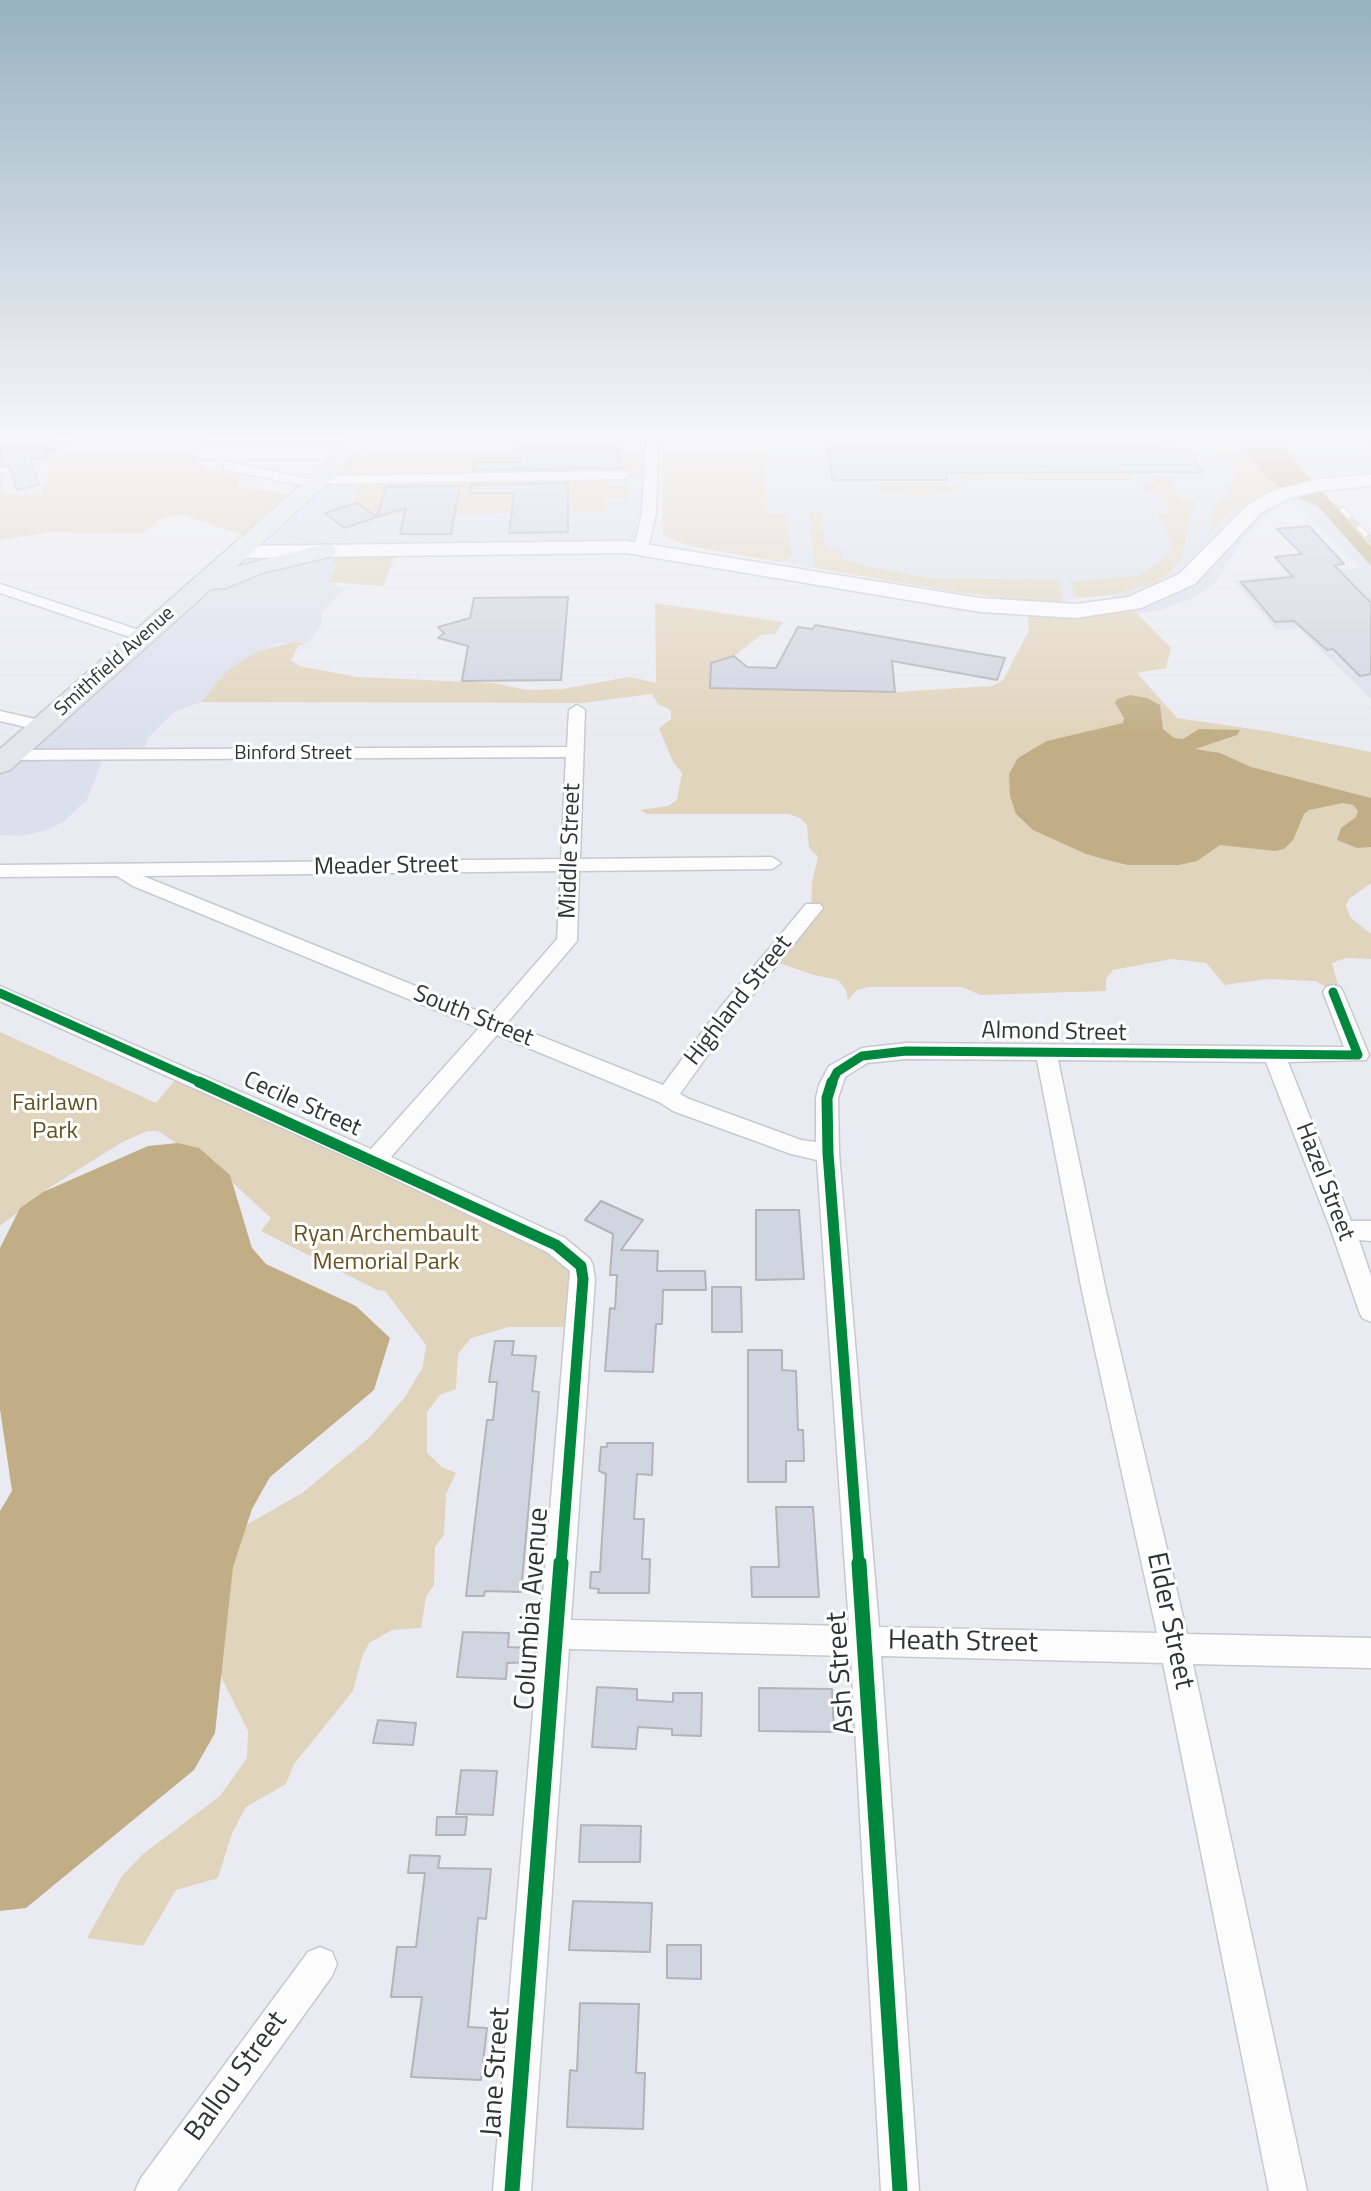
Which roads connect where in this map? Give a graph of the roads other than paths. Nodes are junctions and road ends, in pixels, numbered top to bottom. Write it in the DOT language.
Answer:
graph roads {
  1 [pos="259,534"];
  2 [pos="279,534"];
  3 [pos="644,534"];
  4 [pos="1231,534"];
  5 [pos="641,548"];
  6 [pos="325,551"];
  7 [pos="239,552"];
  8 [pos="0,588"];
  9 [pos="184,600"];
  10 [pos="142,636"];
  11 [pos="577,710"];
  12 [pos="0,716"];
  13 [pos="42,726"];
  14 [pos="575,752"];
  15 [pos="5,760"];
  16 [pos="772,863"];
  17 [pos="572,866"];
  18 [pos="121,870"];
  19 [pos="0,871"];
  20 [pos="813,908"];
  21 [pos="1333,992"];
  22 [pos="0,993"];
  23 [pos="495,1026"];
  24 [pos="1046,1052"];
  25 [pos="1274,1055"];
  26 [pos="667,1096"];
  27 [pos="828,1153"];
  28 [pos="375,1160"];
  29 [pos="1343,1230"];
  30 [pos="1371,1231"];
  31 [pos="581,1266"];
  32 [pos="1371,1311"];
  33 [pos="554,1634"];
  34 [pos="865,1640"];
  35 [pos="1175,1647"];
  36 [pos="1371,1653"];
  37 [pos="530,1956"];
  38 [pos="320,1964"];
  39 [pos="154,2191"];
  40 [pos="512,2191"];
  41 [pos="900,2191"];
  42 [pos="1288,2191"];
  1 -- 7 [label="main road, Smithfield Avenue"];
  2 -- 6 [label="main road"];
  3 -- 5 [label="street"];
  4 -- 5 [label="street"];
  5 -- 6 [label="street"];
  6 -- 7 [label="street"];
  6 -- 9 [label="main road"];
  7 -- 9 [label="main road, Smithfield Avenue"];
  8 -- 10 [label="street"];
  9 -- 10 [label="main road, Smithfield Avenue"];
  10 -- 13 [label="main road, Smithfield Avenue"];
  11 -- 14 [label="street, Middle Street"];
  12 -- 13 [label="street"];
  13 -- 15 [label="main road, Smithfield Avenue"];
  14 -- 15 [label="street, Binford Street"];
  14 -- 17 [label="street, Middle Street"];
  16 -- 17 [label="street, Meader Street"];
  17 -- 18 [label="street, Meader Street"];
  17 -- 23 [label="street, Middle Street"];
  18 -- 19 [label="street, Meader Street"];
  18 -- 23 [label="street, South Street"];
  20 -- 26 [label="street, Highland Street"];
  21 -- 25 [label="street, Almond Street"];
  22 -- 28 [label="street, Cecile Street"];
  23 -- 26 [label="street, South Street"];
  23 -- 28 [label="street, Middle Street"];
  24 -- 25 [label="street, Almond Street"];
  24 -- 27 [label="street, Almond Street"];
  24 -- 35 [label="street, Elder Street"];
  25 -- 29 [label="street, Hazel Street"];
  26 -- 27 [label="street, South Street"];
  27 -- 34 [label="street, Ash Street"];
  28 -- 31 [label="street, Cecile Street"];
  29 -- 30 [label="street"];
  29 -- 32 [label="street, Hazel Street"];
  31 -- 33 [label="street, Columbia Avenue"];
  33 -- 34 [label="street, Heath Street"];
  33 -- 37 [label="street, Columbia Avenue"];
  34 -- 35 [label="street, Heath Street"];
  34 -- 41 [label="street, Ash Street"];
  35 -- 36 [label="street, Heath Street"];
  35 -- 42 [label="street, Elder Street"];
  37 -- 40 [label="street, Jane Street"];
  38 -- 39 [label="street, Ballou Street"];
}
